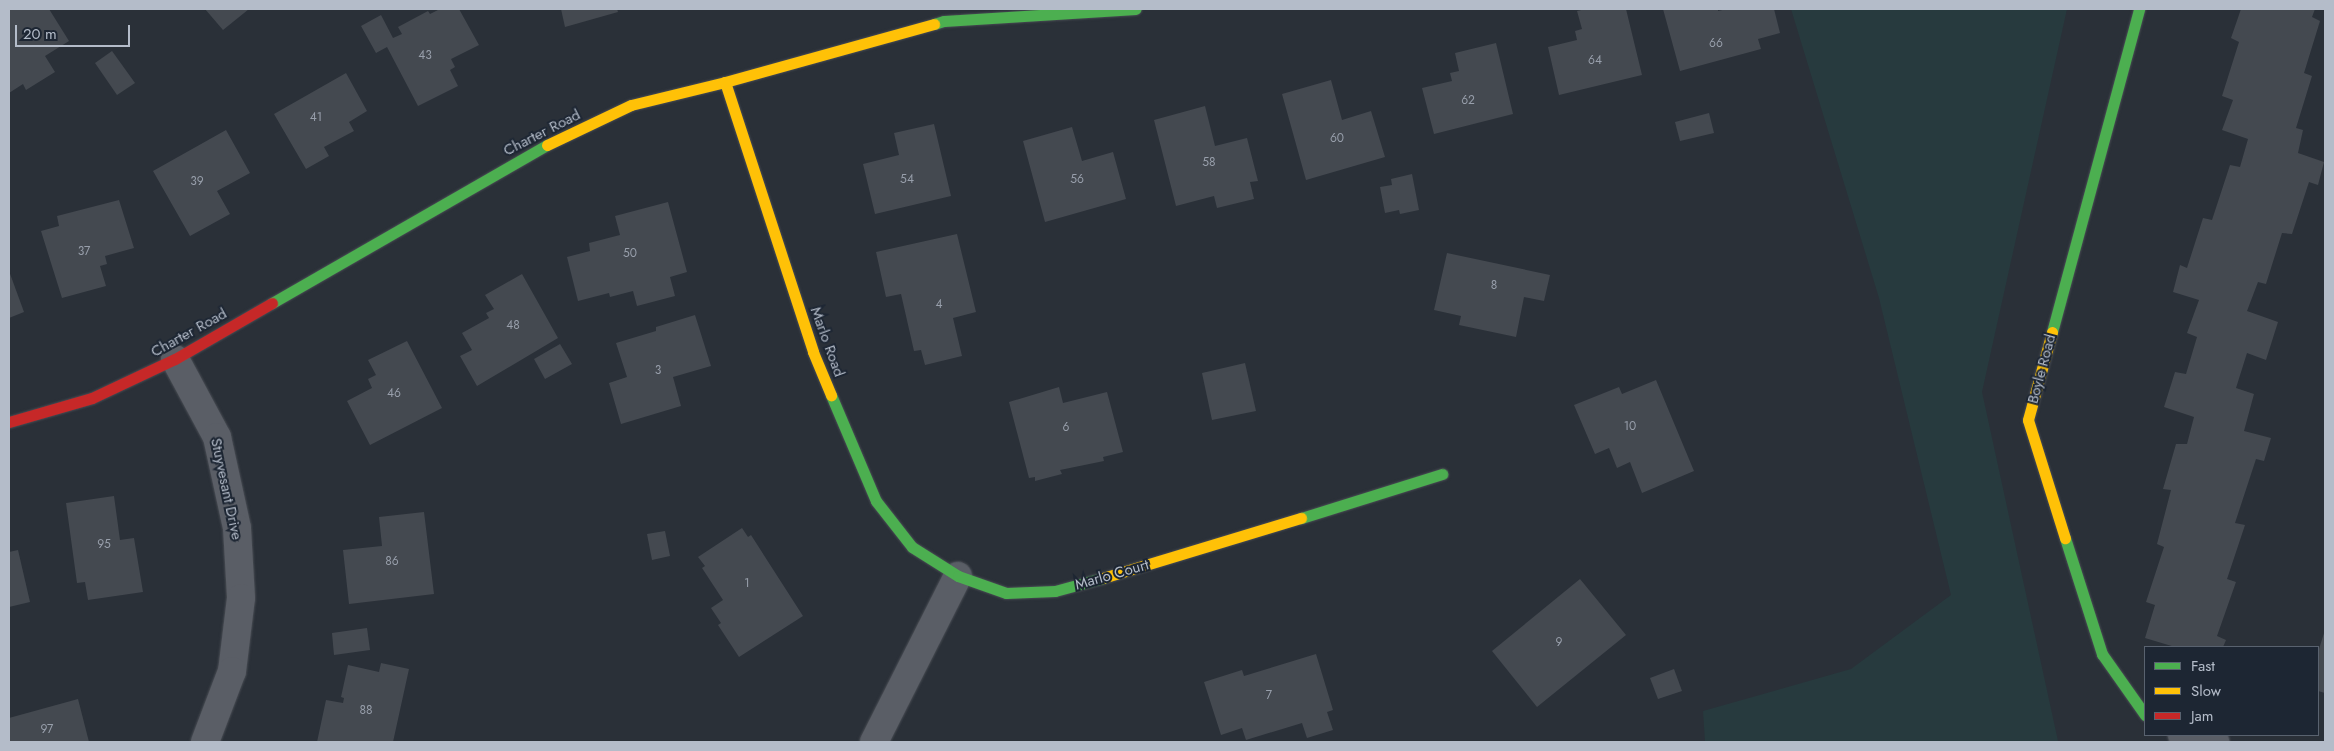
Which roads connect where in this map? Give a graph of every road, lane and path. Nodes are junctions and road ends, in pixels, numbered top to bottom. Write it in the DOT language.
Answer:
graph roads {
  1 [pos="1136,9"];
  2 [pos="2139,9"];
  3 [pos="725,82"];
  4 [pos="175,359"];
  5 [pos="9,422"];
  6 [pos="1442,474"];
  7 [pos="958,576"];
  8 [pos="2144,714"];
  9 [pos="2187,736"];
  10 [pos="205,742"];
  11 [pos="874,742"];
  12 [pos="2215,742"];
  1 -- 3 [label="street, Charter Road"];
  2 -- 8 [label="street, Boyle Road"];
  3 -- 4 [label="street, Charter Road"];
  3 -- 7 [label="street, Marlo Road"];
  4 -- 5 [label="street, Charter Road"];
  4 -- 10 [label="street, Stuyvesant Drive"];
  6 -- 7 [label="street, Marlo Court"];
  7 -- 11 [label="street"];
  9 -- 12 [label="street"];
}
